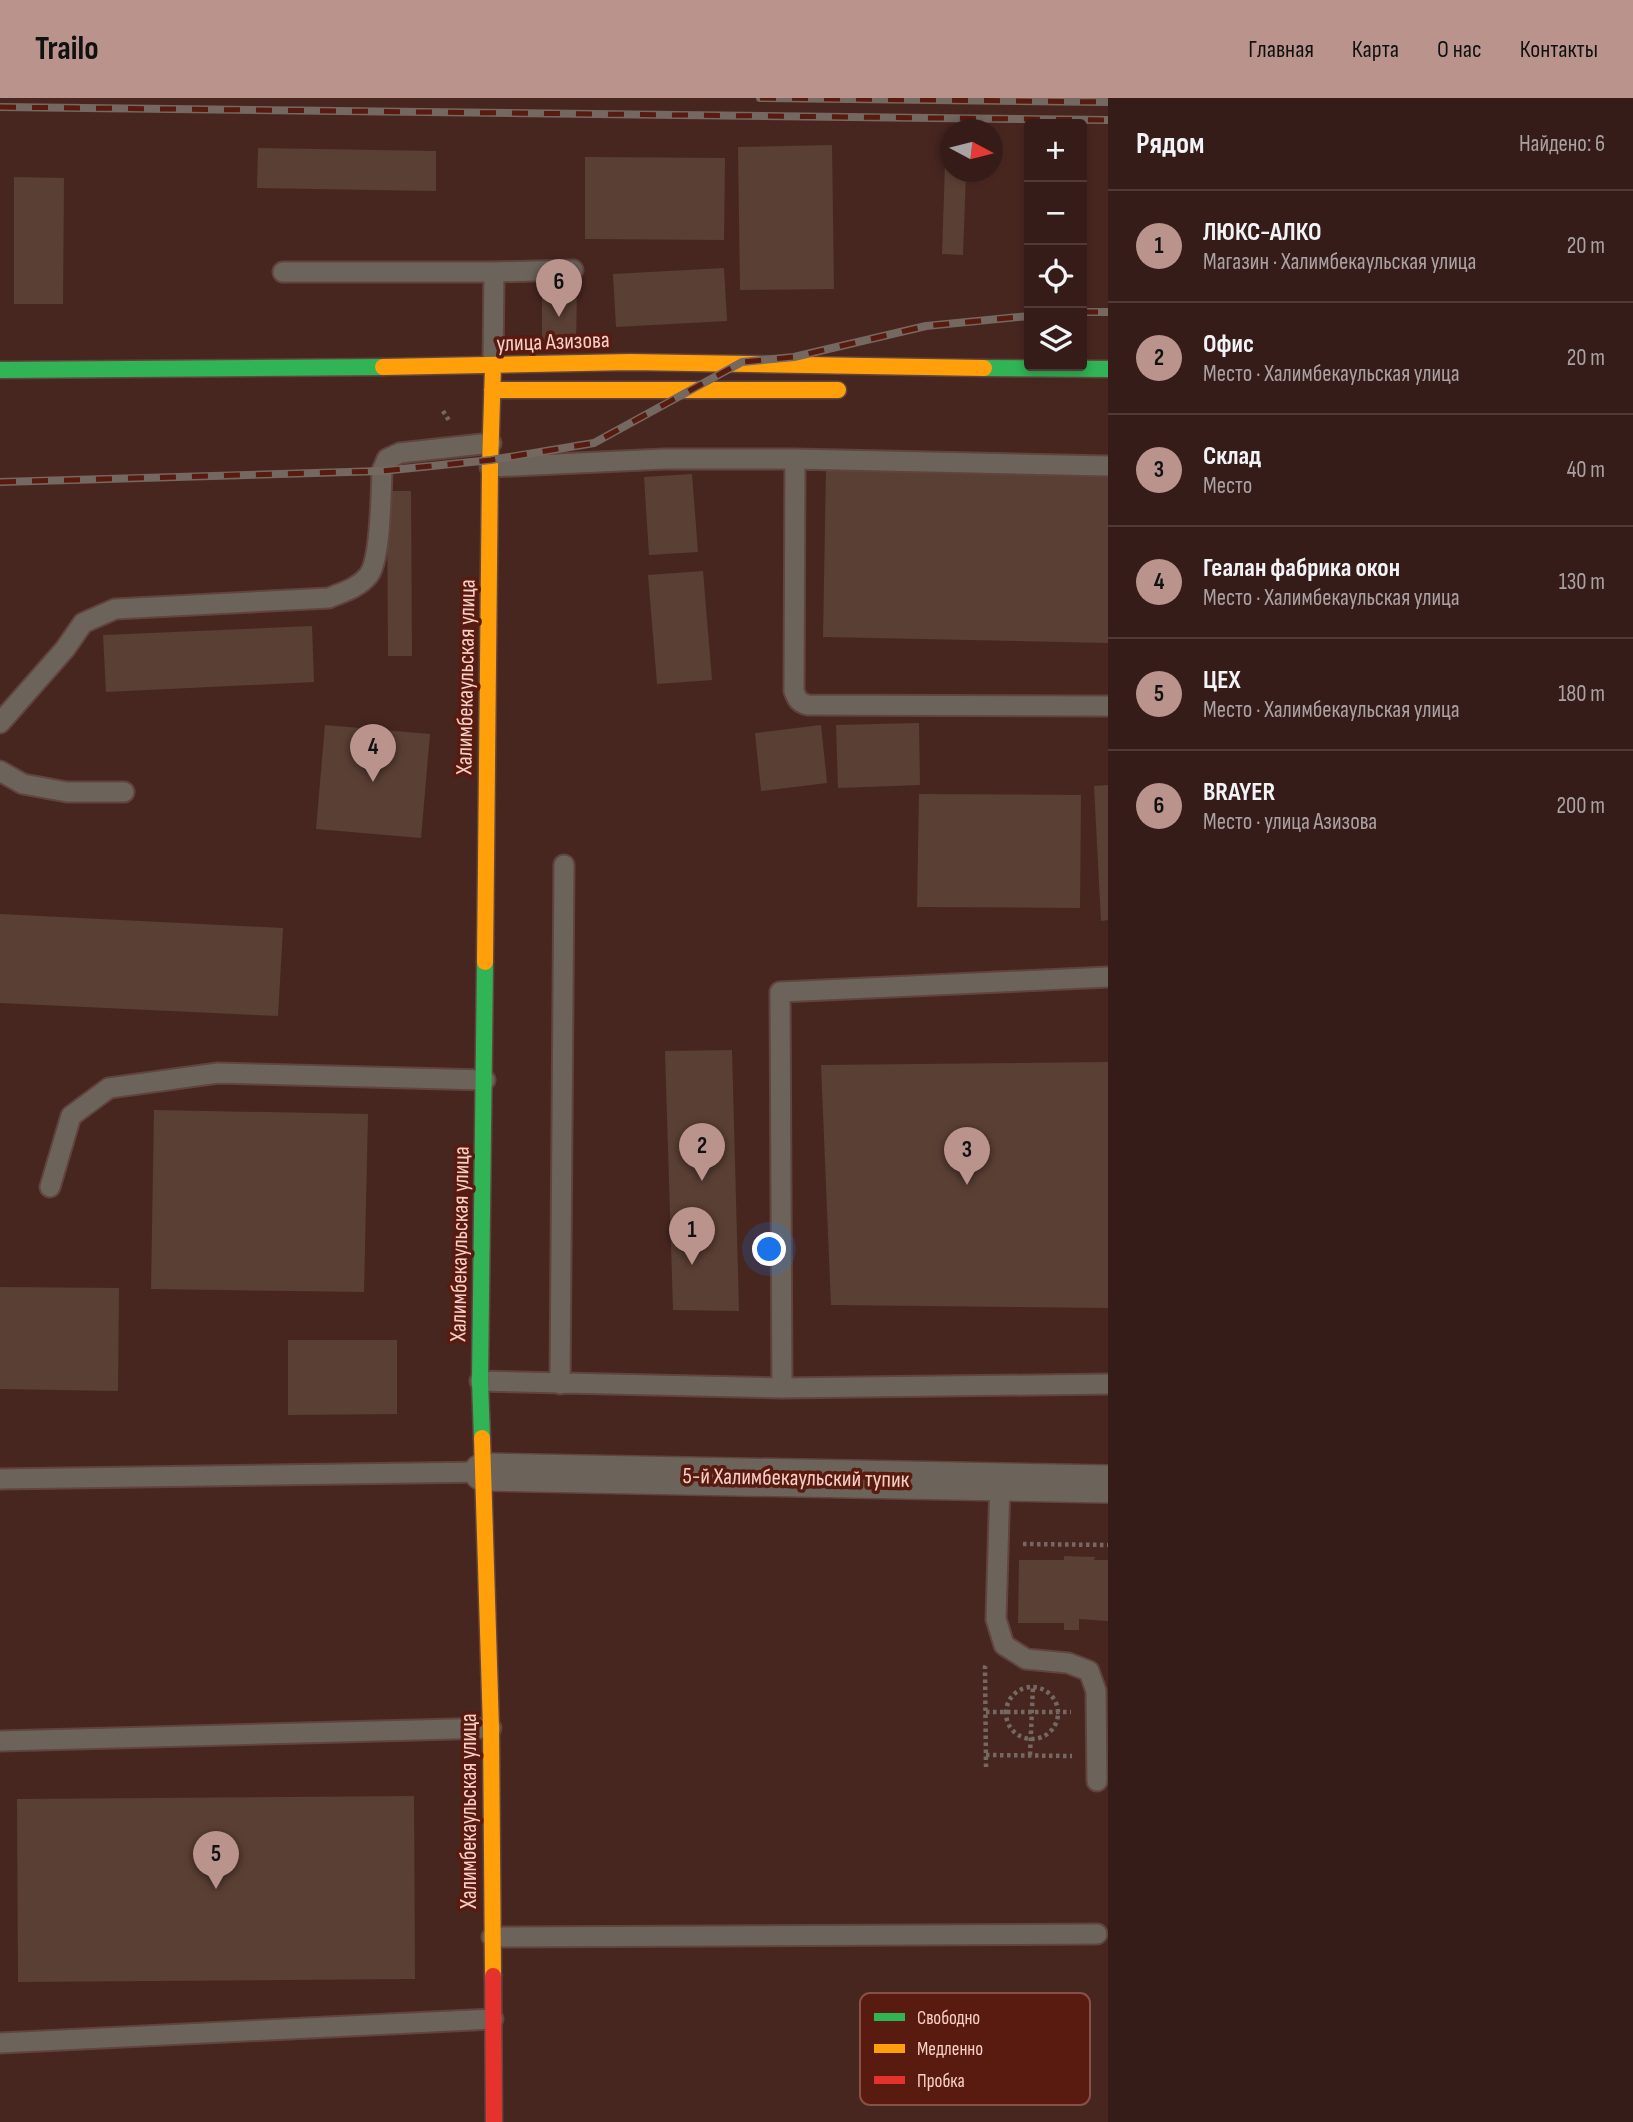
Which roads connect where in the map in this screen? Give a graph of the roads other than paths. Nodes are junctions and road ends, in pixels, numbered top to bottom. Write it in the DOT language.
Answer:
graph roads {
  1 [pos="573,270"];
  2 [pos="284,272"];
  3 [pos="494,272"];
  4 [pos="493,366"];
  5 [pos="1108,369"];
  6 [pos="0,370"];
  7 [pos="486,390"];
  8 [pos="860,390"];
  9 [pos="491,443"];
  10 [pos="795,459"];
  11 [pos="1108,466"];
  12 [pos="490,467"];
  13 [pos="1108,706"];
  14 [pos="0,723"];
  15 [pos="0,771"];
  16 [pos="124,792"];
  17 [pos="564,865"];
  18 [pos="1108,977"];
  19 [pos="485,1080"];
  20 [pos="50,1187"];
  21 [pos="480,1381"];
  22 [pos="560,1384"];
  23 [pos="1108,1384"];
  24 [pos="782,1388"];
  25 [pos="484,1472"];
  26 [pos="0,1479"];
  27 [pos="1000,1482"];
  28 [pos="1108,1484"];
  29 [pos="491,1728"];
  30 [pos="0,1741"];
  31 [pos="1097,1781"];
  32 [pos="1097,1934"];
  33 [pos="492,1937"];
  34 [pos="493,2019"];
  35 [pos="0,2043"];
  36 [pos="494,2122"];
  1 -- 3 [label="lane"];
  2 -- 3 [label="lane"];
  3 -- 4 [label="lane"];
  4 -- 5 [label="street, улица Азизова"];
  4 -- 6 [label="street, улица Азизова"];
  4 -- 7 [label="street, Халимбекаульская улица"];
  7 -- 8 [label="street, улица Азизова"];
  7 -- 9 [label="street, Халимбекаульская улица"];
  9 -- 12 [label="street, Халимбекаульская улица"];
  9 -- 14 [label="lane"];
  10 -- 11 [label="lane"];
  10 -- 12 [label="lane"];
  10 -- 13 [label="lane"];
  12 -- 19 [label="street, Халимбекаульская улица"];
  15 -- 16 [label="lane"];
  17 -- 22 [label="lane"];
  18 -- 24 [label="lane"];
  19 -- 20 [label="lane"];
  19 -- 21 [label="street, Халимбекаульская улица"];
  21 -- 22 [label="lane"];
  21 -- 25 [label="street, Халимбекаульская улица"];
  22 -- 24 [label="lane"];
  23 -- 24 [label="lane"];
  25 -- 26 [label="lane"];
  25 -- 27 [label="street, 5-й Халимбекаульский тупик"];
  25 -- 29 [label="street, Халимбекаульская улица"];
  27 -- 28 [label="street, 5-й Халимбекаульский тупик"];
  27 -- 31 [label="lane"];
  29 -- 30 [label="lane"];
  29 -- 33 [label="street, Халимбекаульская улица"];
  32 -- 33 [label="lane"];
  33 -- 34 [label="street, Халимбекаульская улица"];
  34 -- 35 [label="lane"];
  34 -- 36 [label="street, Халимбекаульская улица"];
}
